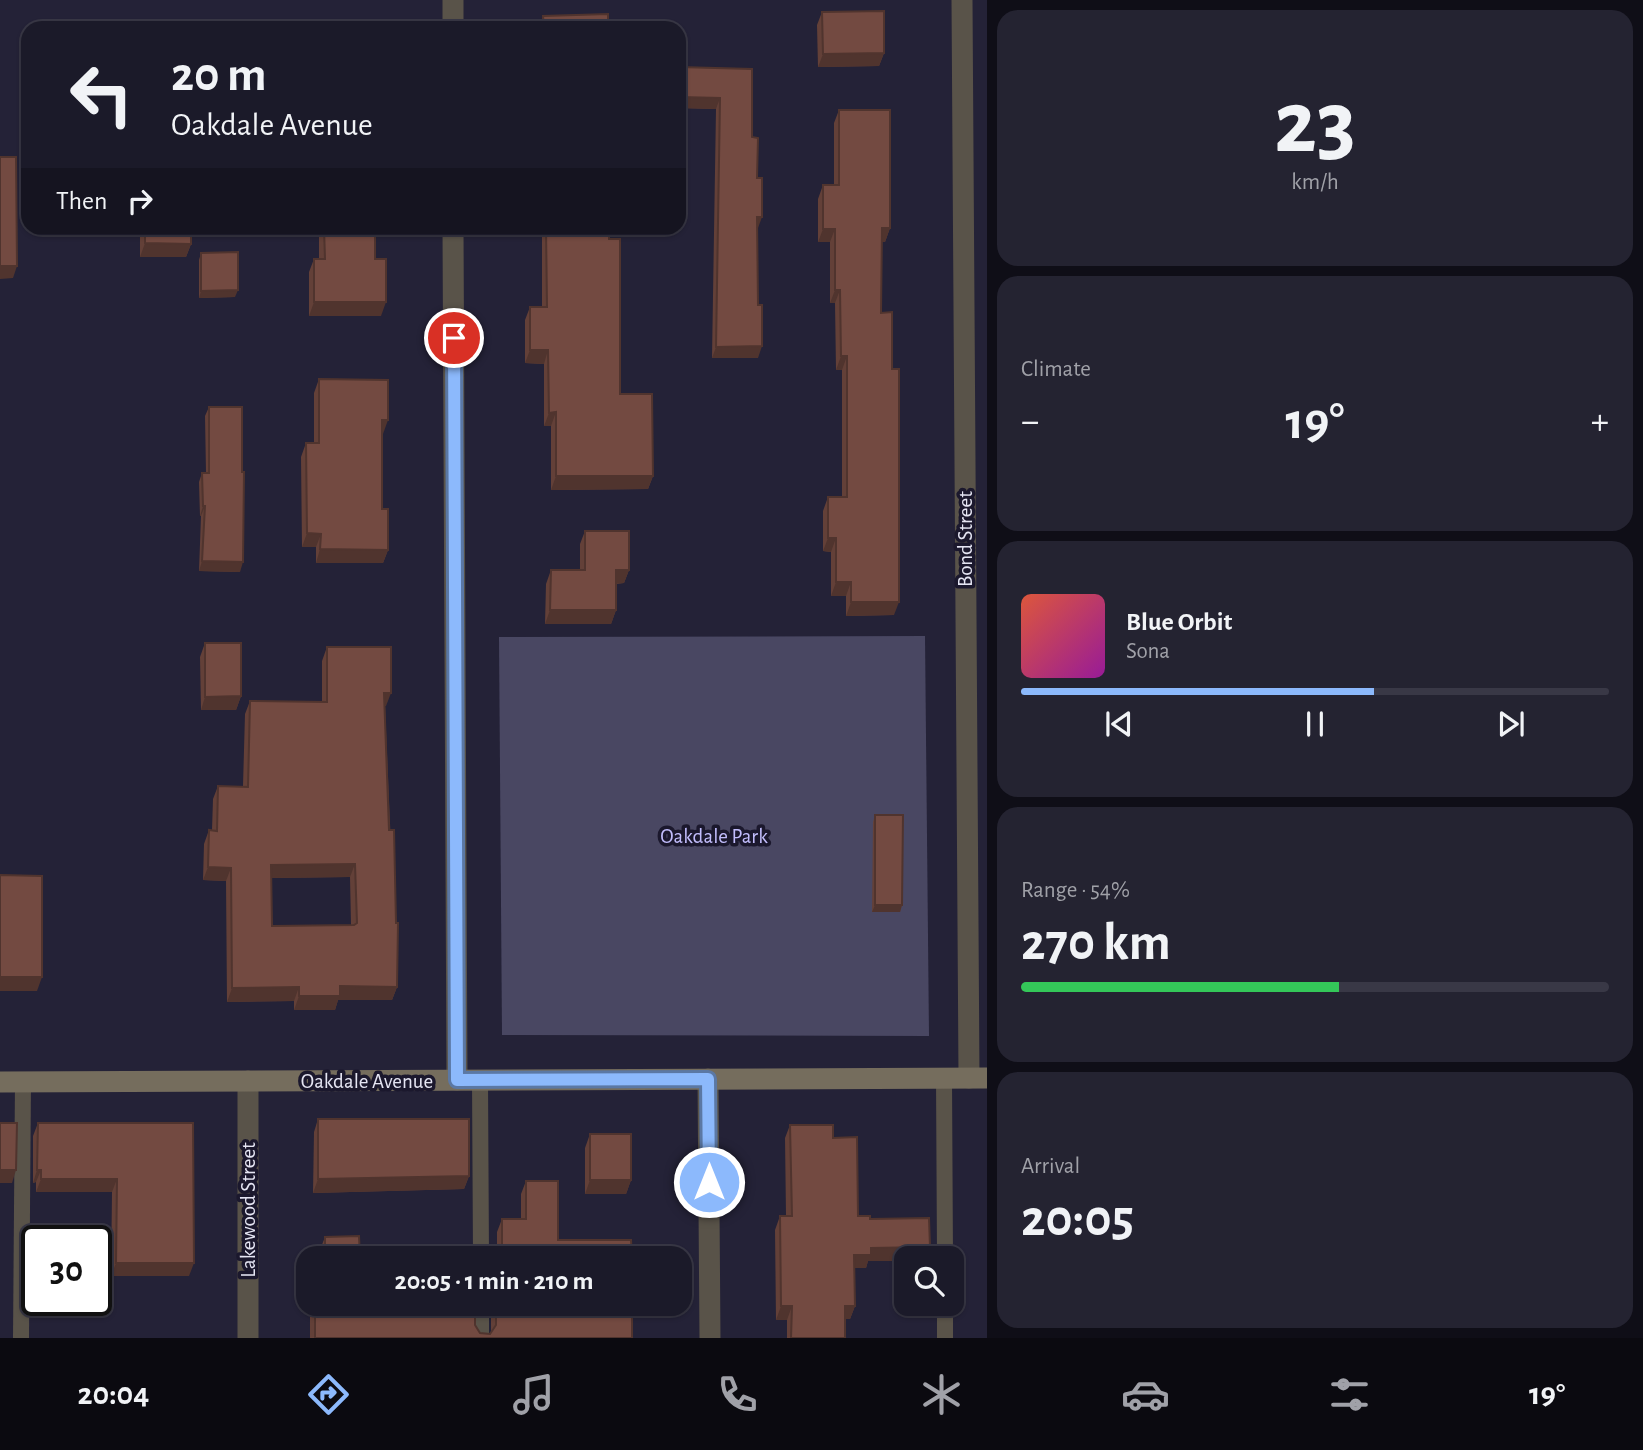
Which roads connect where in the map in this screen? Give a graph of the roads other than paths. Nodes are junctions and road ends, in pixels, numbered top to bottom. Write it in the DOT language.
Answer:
graph roads {
  1 [pos="453,0"];
  2 [pos="962,0"];
  3 [pos="453,21"];
  4 [pos="453,235"];
  5 [pos="944,1078"];
  6 [pos="978,1078"];
  7 [pos="708,1079"];
  8 [pos="457,1080"];
  9 [pos="480,1080"];
  10 [pos="248,1081"];
  11 [pos="0,1082"];
  12 [pos="23,1082"];
  13 [pos="481,1246"];
  14 [pos="945,1246"];
  15 [pos="481,1316"];
  16 [pos="945,1316"];
  17 [pos="21,1338"];
  18 [pos="248,1338"];
  19 [pos="481,1338"];
  20 [pos="710,1338"];
  21 [pos="945,1338"];
  1 -- 3 [label="street"];
  2 -- 6 [label="street, Bond Street"];
  4 -- 8 [label="street"];
  5 -- 6 [label="street, Oakdale Avenue"];
  5 -- 7 [label="street, Oakdale Avenue"];
  5 -- 14 [label="lane"];
  7 -- 9 [label="street, Oakdale Avenue"];
  7 -- 20 [label="street"];
  8 -- 9 [label="street, Oakdale Avenue"];
  8 -- 10 [label="street, Oakdale Avenue"];
  9 -- 13 [label="lane"];
  10 -- 12 [label="street, Oakdale Avenue"];
  10 -- 18 [label="street, Lakewood Street"];
  11 -- 12 [label="street, Oakdale Avenue"];
  12 -- 17 [label="lane"];
  15 -- 19 [label="lane"];
  16 -- 21 [label="lane"];
}
